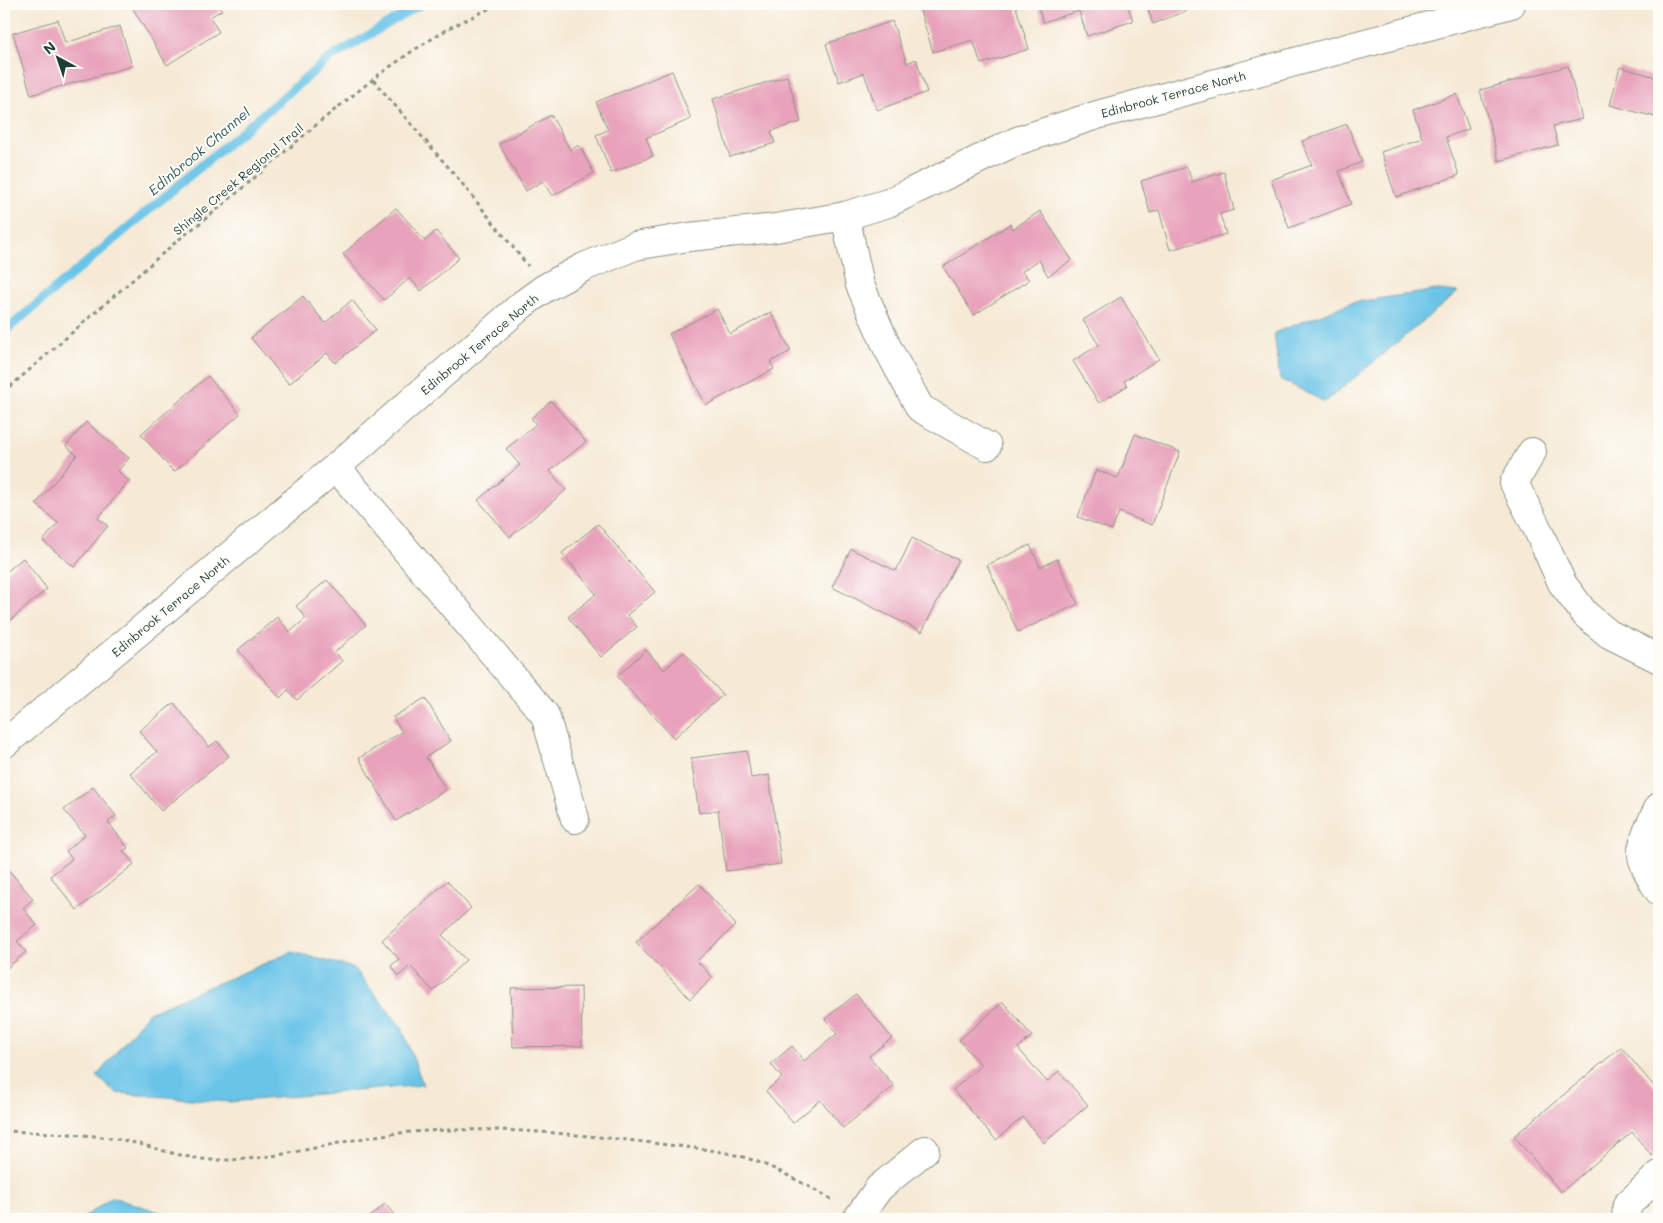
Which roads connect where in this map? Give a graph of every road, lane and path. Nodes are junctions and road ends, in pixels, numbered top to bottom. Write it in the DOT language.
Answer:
graph roads {
  1 [pos="499,4"];
  2 [pos="1511,4"];
  3 [pos="373,80"];
  4 [pos="845,216"];
  5 [pos="546,288"];
  6 [pos="4,392"];
  7 [pos="987,446"];
  8 [pos="1532,452"];
  9 [pos="336,467"];
  10 [pos="1659,659"];
  11 [pos="4,744"];
  12 [pos="1659,807"];
  13 [pos="574,819"];
  14 [pos="1659,891"];
  15 [pos="4,1131"];
  16 [pos="925,1150"];
  17 [pos="1659,1175"];
  18 [pos="858,1217"];
  19 [pos="1626,1219"];
  1 -- 3 [label="path, Shingle Creek Regional Trail"];
  2 -- 4 [label="street, Edinbrook Terrace North"];
  3 -- 5 [label="path"];
  3 -- 6 [label="path, Shingle Creek Regional Trail"];
  4 -- 5 [label="street, Edinbrook Terrace North"];
  4 -- 7 [label="street"];
  5 -- 9 [label="street, Edinbrook Terrace North"];
  8 -- 10 [label="street"];
  9 -- 11 [label="street, Edinbrook Terrace North"];
  9 -- 13 [label="street"];
  12 -- 14 [label="street"];
  15 -- 18 [label="path"];
  16 -- 18 [label="street"];
  17 -- 19 [label="street"];
}
